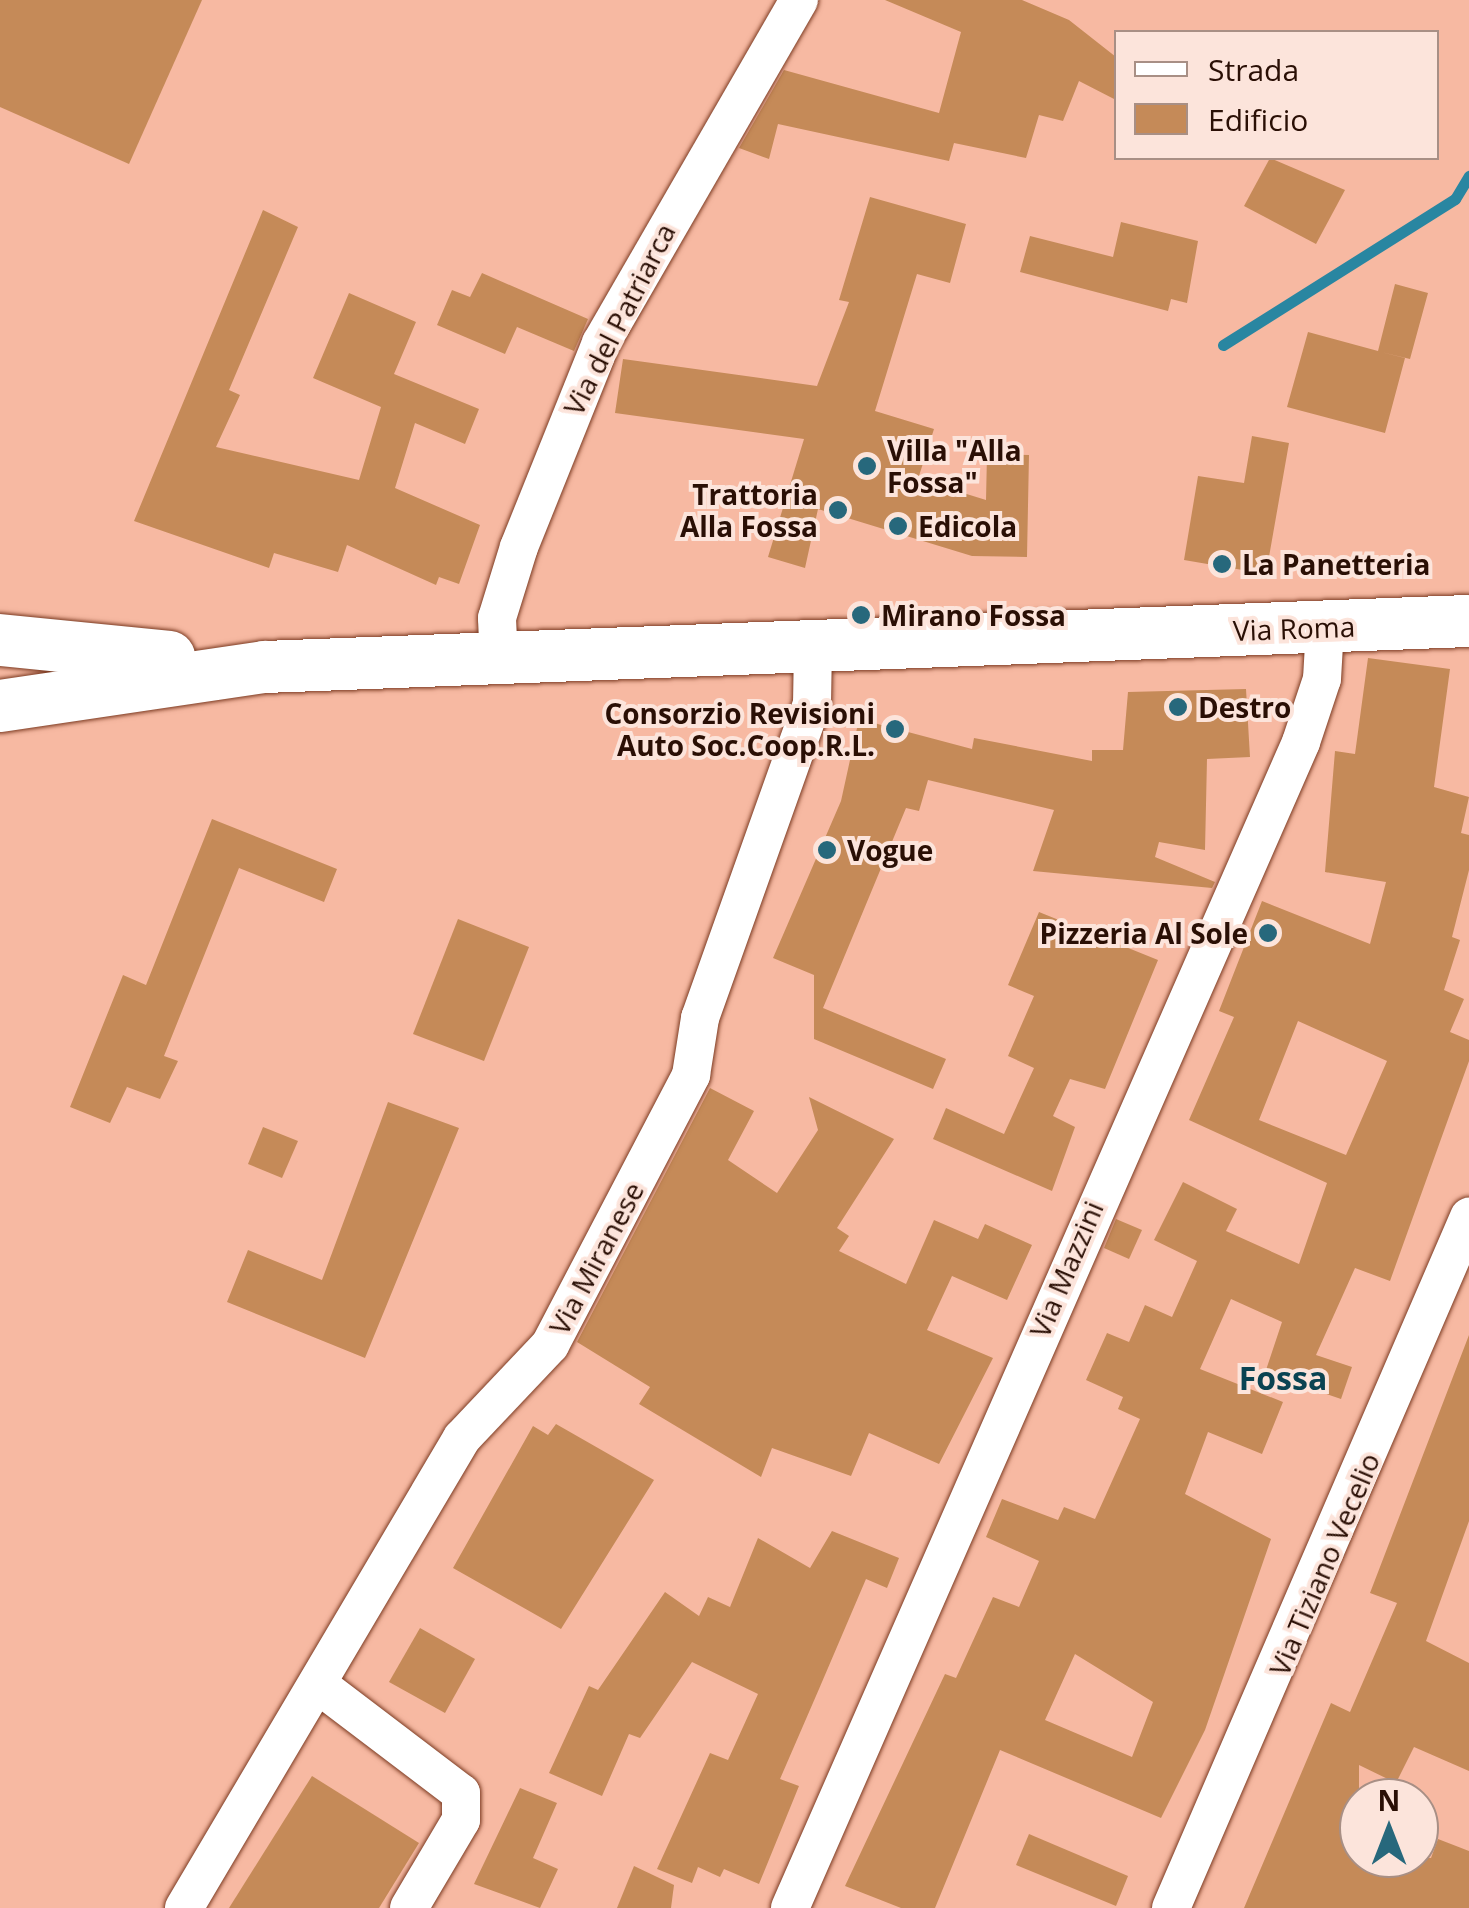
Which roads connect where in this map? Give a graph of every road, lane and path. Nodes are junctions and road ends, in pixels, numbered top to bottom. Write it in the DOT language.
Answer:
graph roads {
  1 [pos="799,0"];
  2 [pos="1469,620"];
  3 [pos="1325,627"];
  4 [pos="0,640"];
  5 [pos="813,648"];
  6 [pos="499,661"];
  7 [pos="265,667"];
  8 [pos="0,706"];
  9 [pos="1469,1217"];
  10 [pos="320,1686"];
  11 [pos="184,1908"];
  12 [pos="409,1908"];
  13 [pos="790,1908"];
  14 [pos="1171,1908"];
  1 -- 6 [label="street, Via del Patriarca"];
  2 -- 3 [label="main road, Via Roma"];
  3 -- 5 [label="main road, Via Roma"];
  3 -- 13 [label="street, Via Mazzini"];
  4 -- 7 [label="main road"];
  5 -- 6 [label="main road"];
  5 -- 10 [label="street, Via Miranese"];
  6 -- 7 [label="main road"];
  7 -- 8 [label="main road"];
  9 -- 14 [label="street, Via Tiziano Vecelio"];
  10 -- 11 [label="street, Via Miranese"];
  10 -- 12 [label="street"];
}
